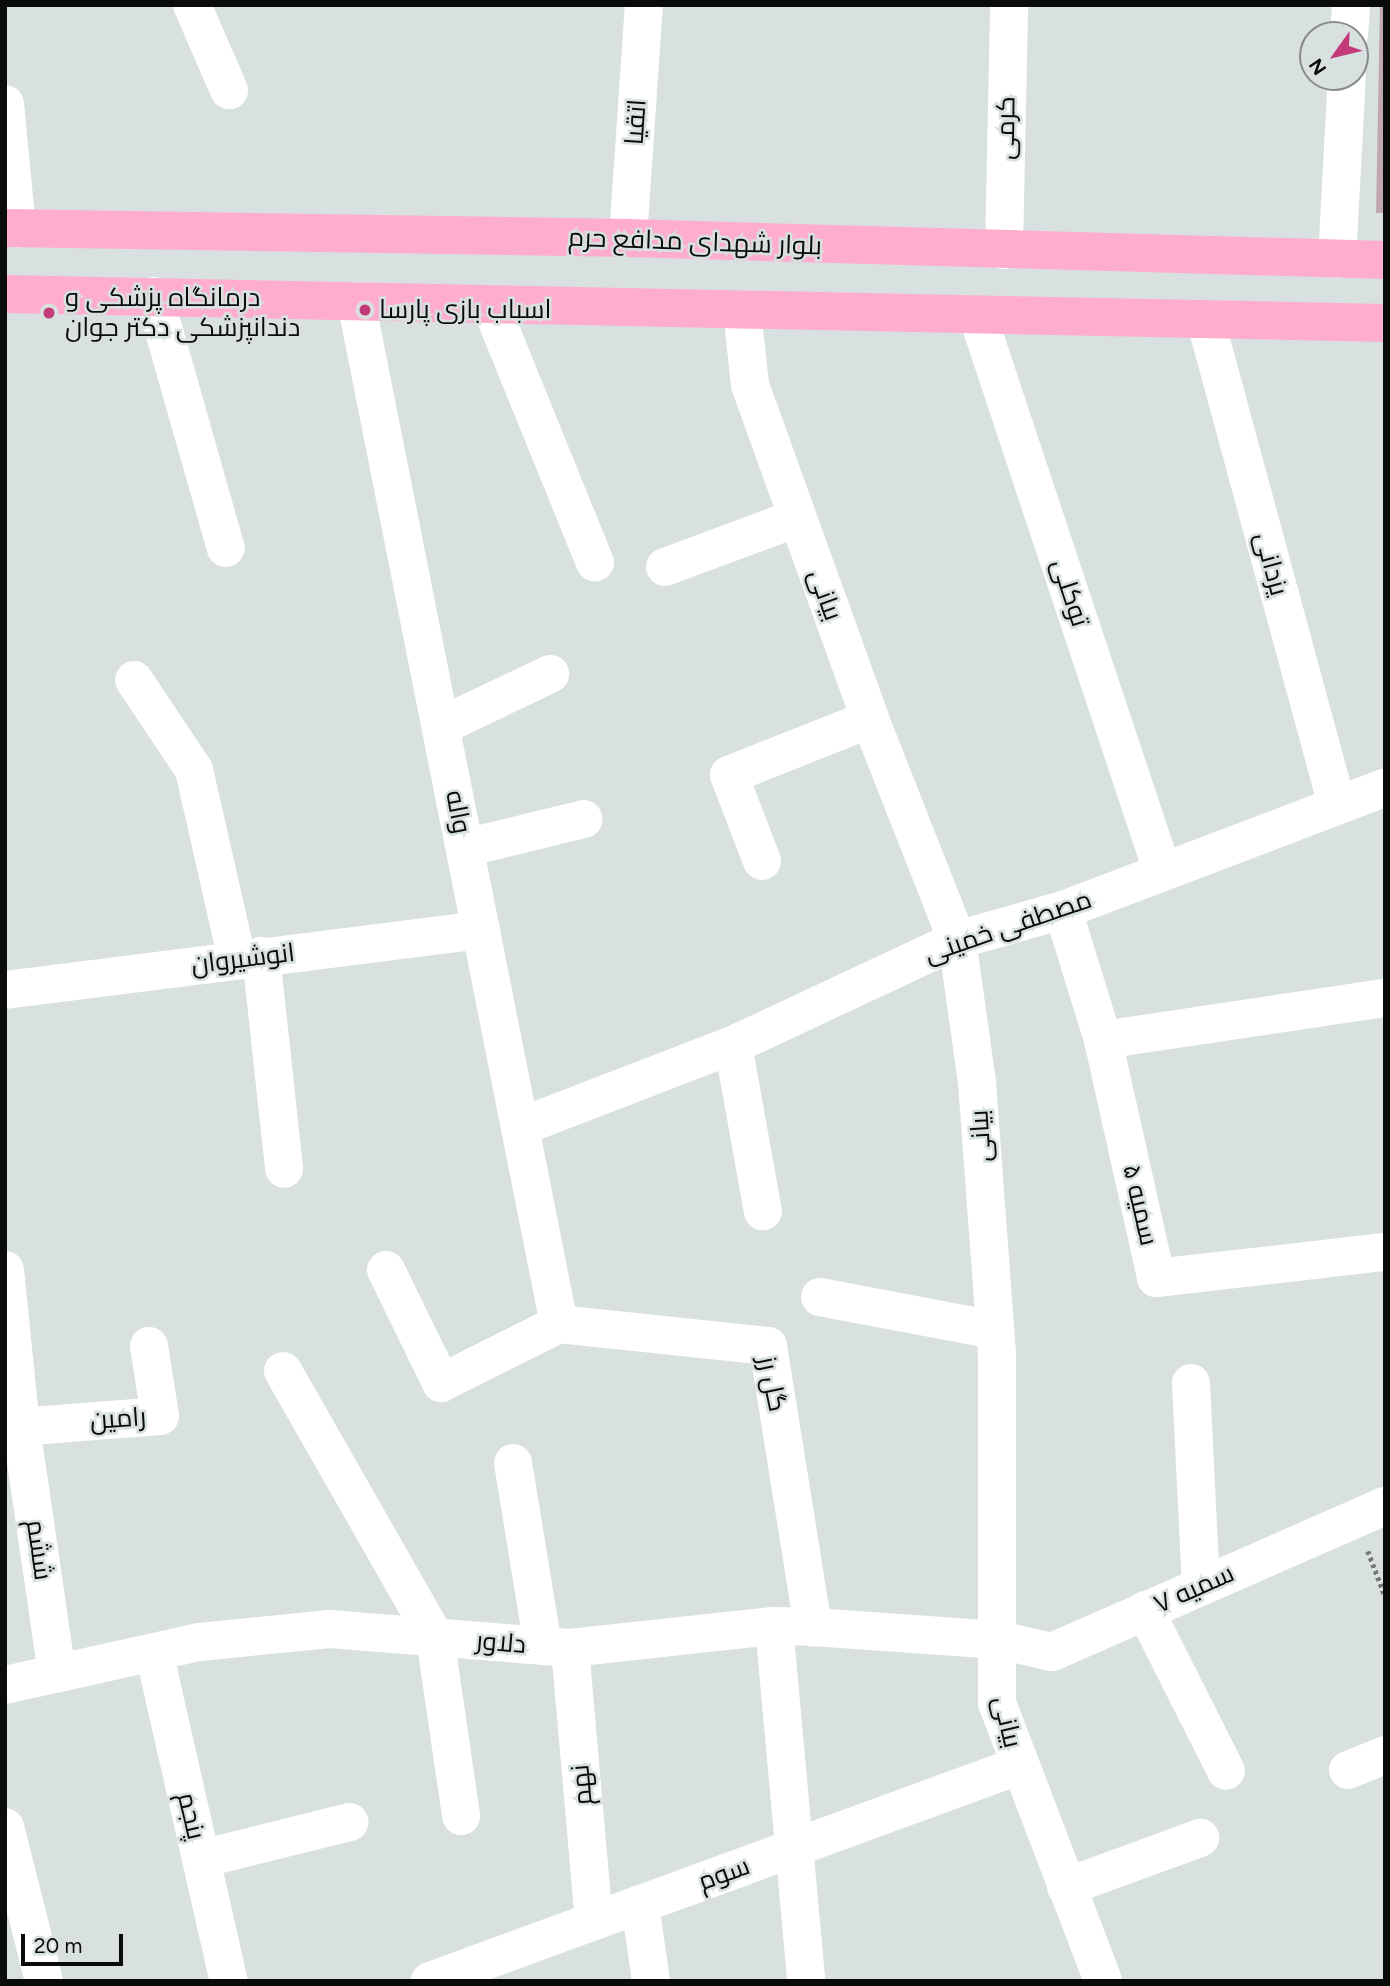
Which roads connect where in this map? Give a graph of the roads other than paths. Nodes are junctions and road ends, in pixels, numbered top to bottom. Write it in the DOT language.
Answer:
graph roads {
  1 [pos="192,5"];
  2 [pos="644,5"];
  3 [pos="1009,5"];
  4 [pos="229,89"];
  5 [pos="1346,91"];
  6 [pos="5,104"];
  7 [pos="11,228"];
  8 [pos="628,238"];
  9 [pos="1004,250"];
  10 [pos="1338,259"];
  11 [pos="1385,260"];
  12 [pos="5,294"];
  13 [pos="154,296"];
  14 [pos="356,301"];
  15 [pos="490,304"];
  16 [pos="742,311"];
  17 [pos="978,317"];
  18 [pos="1206,322"];
  19 [pos="1385,323"];
  20 [pos="797,517"];
  21 [pos="226,548"];
  22 [pos="595,562"];
  23 [pos="665,567"];
  24 [pos="550,674"];
  25 [pos="134,680"];
  26 [pos="870,719"];
  27 [pos="441,726"];
  28 [pos="1385,788"];
  29 [pos="1337,805"];
  30 [pos="584,819"];
  31 [pos="465,848"];
  32 [pos="762,860"];
  33 [pos="1162,870"];
  34 [pos="1063,910"];
  35 [pos="481,930"];
  36 [pos="957,940"];
  37 [pos="249,958"];
  38 [pos="5,990"];
  39 [pos="1385,998"];
  40 [pos="1103,1040"];
  41 [pos="733,1045"];
  42 [pos="520,1127"];
  43 [pos="284,1169"];
  44 [pos="763,1211"];
  45 [pos="1385,1252"];
  46 [pos="5,1270"];
  47 [pos="386,1270"];
  48 [pos="820,1297"];
  49 [pos="559,1324"];
  50 [pos="995,1330"];
  51 [pos="149,1346"];
  52 [pos="282,1371"];
  53 [pos="1191,1383"];
  54 [pos="13,1427"];
  55 [pos="513,1463"];
  56 [pos="1370,1513"];
  57 [pos="1201,1585"];
  58 [pos="1145,1610"];
  59 [pos="774,1626"];
  60 [pos="813,1627"];
  61 [pos="435,1637"];
  62 [pos="1000,1640"];
  63 [pos="556,1647"];
  64 [pos="154,1652"];
  65 [pos="57,1673"];
  66 [pos="5,1685"];
  67 [pos="1385,1755"];
  68 [pos="1018,1766"];
  69 [pos="1348,1770"];
  70 [pos="1226,1771"];
  71 [pos="461,1816"];
  72 [pos="349,1822"];
  73 [pos="5,1826"];
  74 [pos="1200,1838"];
  75 [pos="796,1848"];
  76 [pos="201,1859"];
  77 [pos="1066,1887"];
  78 [pos="640,1904"];
  79 [pos="594,1921"];
  80 [pos="44,1981"];
  81 [pos="229,1981"];
  82 [pos="430,1981"];
  83 [pos="651,1981"];
  84 [pos="806,1981"];
  85 [pos="1102,1981"];
  1 -- 4 [label="street"];
  2 -- 8 [label="street, اتقیا"];
  3 -- 9 [label="street, کرمی"];
  5 -- 10 [label="street"];
  6 -- 7 [label="street"];
  7 -- 8 [label="main road, بلوار شهدای مدافع حرم"];
  8 -- 9 [label="main road, بلوار شهدای مدافع حرم"];
  9 -- 10 [label="main road, بلوار شهدای مدافع حرم"];
  10 -- 11 [label="main road, بلوار شهدای مدافع حرم"];
  12 -- 13 [label="main road"];
  13 -- 14 [label="main road"];
  13 -- 21 [label="street"];
  14 -- 15 [label="main road"];
  14 -- 27 [label="street, واله"];
  15 -- 16 [label="main road"];
  15 -- 22 [label="street"];
  16 -- 17 [label="main road"];
  16 -- 20 [label="street, بیانی"];
  17 -- 18 [label="main road"];
  17 -- 33 [label="street, توکلی"];
  18 -- 19 [label="main road"];
  18 -- 29 [label="street, یزدانی"];
  20 -- 23 [label="street"];
  20 -- 26 [label="street, بیانی"];
  24 -- 27 [label="street"];
  25 -- 37 [label="street"];
  26 -- 32 [label="street"];
  26 -- 36 [label="street, بیانی"];
  27 -- 31 [label="street, واله"];
  28 -- 29 [label="street, مصطفی خمینی"];
  29 -- 33 [label="street, مصطفی خمینی"];
  30 -- 31 [label="street"];
  31 -- 35 [label="street, واله"];
  33 -- 34 [label="street, مصطفی خمینی"];
  34 -- 36 [label="street, مصطفی خمینی"];
  34 -- 40 [label="street, سمیه ۵"];
  35 -- 37 [label="street, انوشیروان"];
  35 -- 42 [label="street, واله"];
  36 -- 41 [label="street, مصطفی خمینی"];
  36 -- 50 [label="street, بیانی"];
  37 -- 38 [label="street, انوشیروان"];
  37 -- 43 [label="street"];
  39 -- 40 [label="street"];
  40 -- 45 [label="street, سمیه ۵"];
  41 -- 42 [label="street, مصطفی خمینی"];
  41 -- 44 [label="street"];
  42 -- 49 [label="street, واله"];
  46 -- 54 [label="street, ششم"];
  47 -- 49 [label="street"];
  48 -- 50 [label="street"];
  49 -- 60 [label="street, گل رز"];
  50 -- 62 [label="street, بیانی"];
  51 -- 54 [label="street, رامین"];
  52 -- 61 [label="street"];
  53 -- 57 [label="street"];
  54 -- 65 [label="street, ششم"];
  55 -- 63 [label="street, نهم"];
  56 -- 57 [label="street, سمیه ۷"];
  57 -- 58 [label="street, سمیه ۷"];
  58 -- 62 [label="street, سمیه ۷"];
  58 -- 70 [label="street"];
  59 -- 60 [label="street, دلاور"];
  59 -- 63 [label="street, دلاور"];
  59 -- 75 [label="street"];
  60 -- 62 [label="street, دلاور"];
  61 -- 63 [label="street, دلاور"];
  61 -- 64 [label="street, دلاور"];
  61 -- 71 [label="street"];
  62 -- 68 [label="street, بیانی"];
  63 -- 79 [label="street, نهم"];
  64 -- 65 [label="street, دلاور"];
  64 -- 76 [label="street, پنجم"];
  65 -- 66 [label="street, دلاور"];
  67 -- 69 [label="street"];
  68 -- 75 [label="street, سوم"];
  68 -- 77 [label="street, بیانی"];
  72 -- 76 [label="street"];
  73 -- 80 [label="street"];
  74 -- 77 [label="street"];
  75 -- 78 [label="street, سوم"];
  75 -- 84 [label="street"];
  76 -- 81 [label="street, پنجم"];
  77 -- 85 [label="street, بیانی"];
  78 -- 79 [label="street, سوم"];
  78 -- 83 [label="street"];
  79 -- 82 [label="street, سوم"];
}
